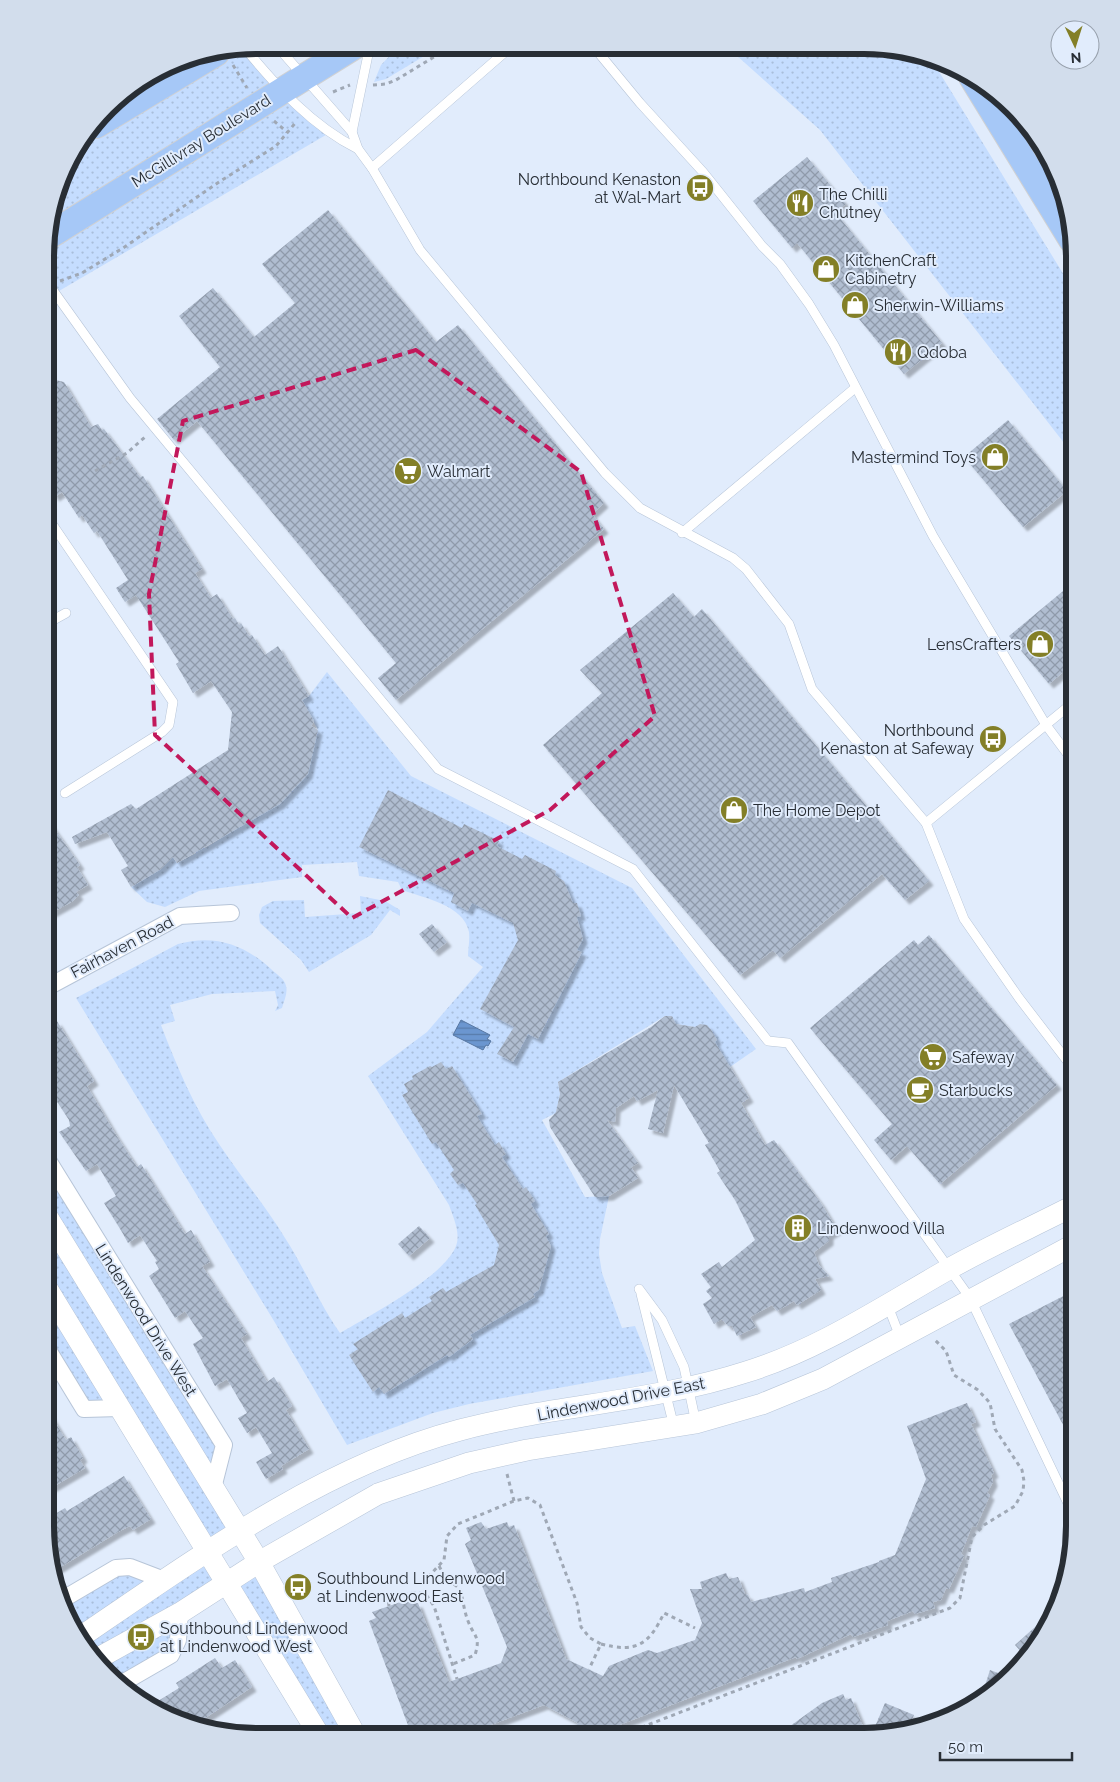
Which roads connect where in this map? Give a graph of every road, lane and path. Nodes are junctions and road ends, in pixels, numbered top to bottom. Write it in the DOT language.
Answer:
graph roads {
  1 [pos="250,54"];
  2 [pos="284,54"];
  3 [pos="341,54"];
  4 [pos="368,54"];
  5 [pos="438,54"];
  6 [pos="503,54"];
  7 [pos="600,54"];
  8 [pos="172,72"];
  9 [pos="304,77"];
  10 [pos="345,85"];
  11 [pos="362,85"];
  12 [pos="280,91"];
  13 [pos="981,92"];
  14 [pos="112,114"];
  15 [pos="287,132"];
  16 [pos="352,132"];
  17 [pos="358,149"];
  18 [pos="372,168"];
  19 [pos="1064,228"];
  20 [pos="55,232"];
  21 [pos="54,282"];
  22 [pos="54,292"];
  23 [pos="855,388"];
  24 [pos="155,428"];
  25 [pos="96,471"];
  26 [pos="54,527"];
  27 [pos="682,533"];
  28 [pos="66,613"];
  29 [pos="54,620"];
  30 [pos="1066,708"];
  31 [pos="1046,725"];
  32 [pos="1066,752"];
  33 [pos="65,793"];
  34 [pos="926,823"];
  35 [pos="231,913"];
  36 [pos="54,984"];
  37 [pos="1066,1059"];
  38 [pos="54,1170"];
  39 [pos="1066,1210"];
  40 [pos="54,1228"];
  41 [pos="1066,1249"];
  42 [pos="949,1269"];
  43 [pos="970,1298"];
  44 [pos="54,1300"];
  45 [pos="888,1305"];
  46 [pos="900,1337"];
  47 [pos="933,1338"];
  48 [pos="54,1361"];
  49 [pos="689,1387"];
  50 [pos="667,1392"];
  51 [pos="120,1408"];
  52 [pos="696,1422"];
  53 [pos="674,1427"];
  54 [pos="507,1474"];
  55 [pos="213,1488"];
  56 [pos="514,1501"];
  57 [pos="1066,1501"];
  58 [pos="239,1532"];
  59 [pos="208,1553"];
  60 [pos="259,1562"];
  61 [pos="439,1566"];
  62 [pos="164,1580"];
  63 [pos="226,1583"];
  64 [pos="425,1593"];
  65 [pos="67,1597"];
  66 [pos="389,1606"];
  67 [pos="180,1613"];
  68 [pos="695,1628"];
  69 [pos="85,1634"];
  70 [pos="601,1644"];
  71 [pos="102,1656"];
  72 [pos="453,1664"];
  73 [pos="589,1669"];
  74 [pos="457,1679"];
  75 [pos="126,1681"];
  76 [pos="314,1728"];
  77 [pos="352,1728"];
  78 [pos="640,1728"];
  1 -- 12 [label="lane"];
  2 -- 9 [label="lane"];
  3 -- 9 [label="main road, McGillivray Boulevard"];
  4 -- 11 [label="lane"];
  5 -- 11 [label="path"];
  6 -- 18 [label="lane"];
  7 -- 23 [label="lane"];
  8 -- 14 [label="main road"];
  9 -- 12 [label="main road, McGillivray Boulevard"];
  9 -- 16 [label="lane"];
  10 -- 11 [label="path"];
  11 -- 16 [label="lane"];
  12 -- 17 [label="lane"];
  12 -- 20 [label="main road, McGillivray Boulevard"];
  13 -- 19 [label="main road"];
  15 -- 21 [label="path"];
  16 -- 17 [label="lane"];
  17 -- 18 [label="lane"];
  18 -- 27 [label="lane"];
  22 -- 24 [label="lane"];
  23 -- 27 [label="lane"];
  23 -- 31 [label="lane"];
  24 -- 25 [label="path"];
  24 -- 42 [label="lane"];
  26 -- 33 [label="lane"];
  27 -- 34 [label="lane"];
  28 -- 29 [label="lane"];
  30 -- 31 [label="lane"];
  31 -- 32 [label="lane"];
  31 -- 34 [label="lane"];
  34 -- 37 [label="lane"];
  35 -- 36 [label="street, Fairhaven Road"];
  38 -- 55 [label="street, Lindenwood Drive West"];
  39 -- 42 [label="street, Lindenwood Drive East"];
  40 -- 55 [label="street, Lindenwood Drive West"];
  41 -- 43 [label="street, Lindenwood Drive East"];
  42 -- 43 [label="lane"];
  42 -- 45 [label="street, Lindenwood Drive East"];
  43 -- 46 [label="street, Lindenwood Drive East"];
  43 -- 57 [label="lane"];
  44 -- 51 [label="street"];
  45 -- 46 [label="lane"];
  45 -- 49 [label="street, Lindenwood Drive East"];
  46 -- 52 [label="street, Lindenwood Drive East"];
  47 -- 78 [label="path"];
  48 -- 51 [label="street"];
  49 -- 50 [label="street, Lindenwood Drive East"];
  49 -- 50 [label="lane"];
  49 -- 52 [label="lane"];
  50 -- 53 [label="lane"];
  50 -- 58 [label="street, Lindenwood Drive East"];
  51 -- 59 [label="street"];
  52 -- 53 [label="street, Lindenwood Drive East"];
  53 -- 60 [label="street, Lindenwood Drive East"];
  54 -- 56 [label="path"];
  55 -- 58 [label="street, Lindenwood Drive West"];
  56 -- 61 [label="path"];
  56 -- 70 [label="path"];
  58 -- 59 [label="street, Lindenwood Drive East"];
  58 -- 60 [label="street, Lindenwood Drive West"];
  59 -- 62 [label="street, Lindenwood Drive East"];
  59 -- 63 [label="street"];
  60 -- 63 [label="street, Lindenwood Drive East"];
  60 -- 77 [label="street, Lindenwood Drive West"];
  61 -- 64 [label="path"];
  61 -- 72 [label="path"];
  62 -- 65 [label="street"];
  62 -- 69 [label="street, Lindenwood Drive East"];
  63 -- 67 [label="street, Lindenwood Drive East"];
  63 -- 76 [label="street"];
  64 -- 66 [label="path"];
  64 -- 72 [label="path"];
  67 -- 71 [label="street, Lindenwood Drive East"];
  67 -- 75 [label="street"];
  68 -- 70 [label="path"];
  70 -- 73 [label="path"];
  72 -- 74 [label="path"];
}
